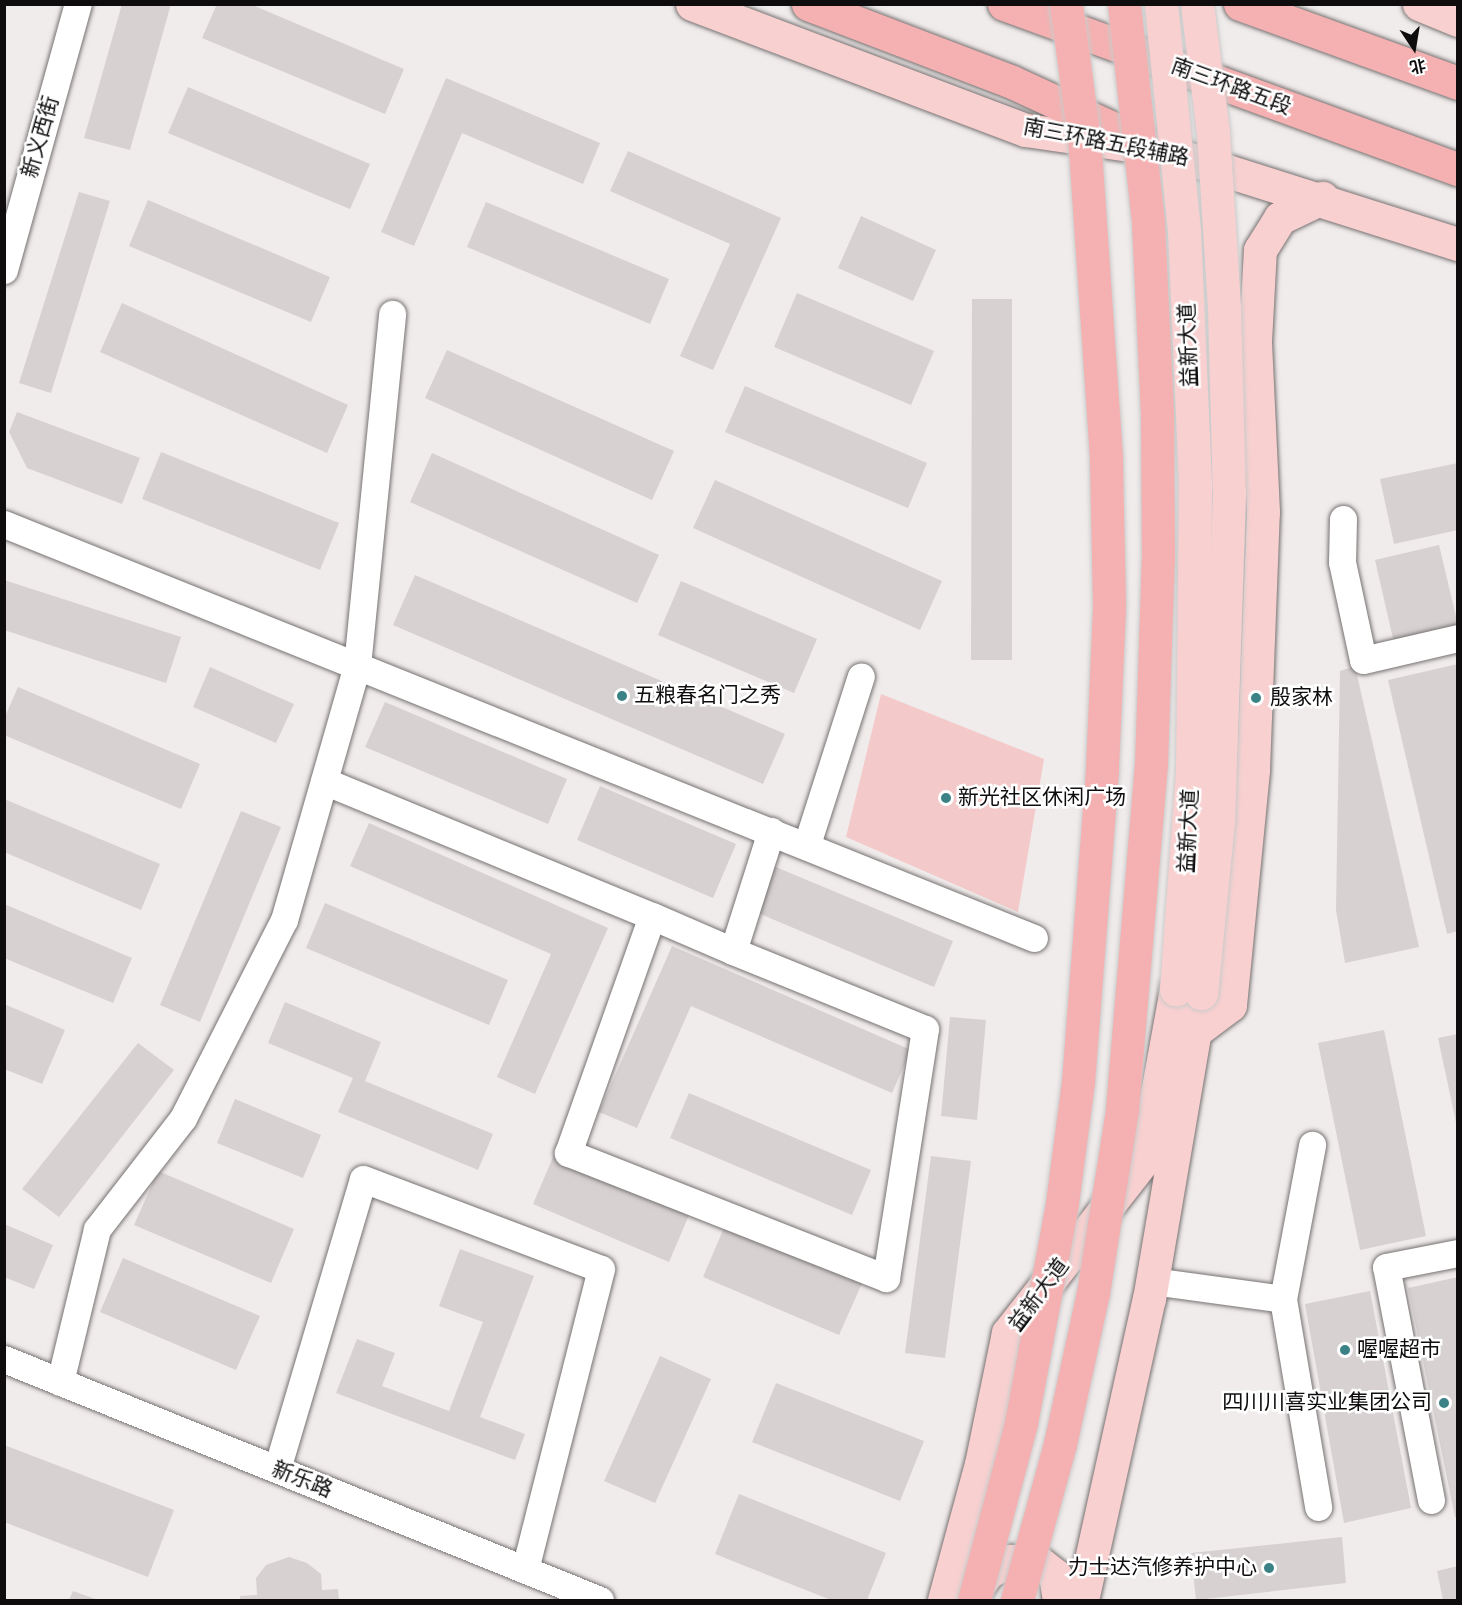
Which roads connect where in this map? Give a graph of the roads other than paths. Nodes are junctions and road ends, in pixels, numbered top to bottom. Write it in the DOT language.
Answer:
graph roads {
  1 [pos="78,4"];
  2 [pos="692,4"];
  3 [pos="808,4"];
  4 [pos="1004,4"];
  5 [pos="1066,4"];
  6 [pos="1124,4"];
  7 [pos="1161,4"];
  8 [pos="1197,4"];
  9 [pos="1240,4"];
  10 [pos="1419,4"];
  11 [pos="1458,20"];
  12 [pos="1458,83"];
  13 [pos="1158,149"];
  14 [pos="1458,169"];
  15 [pos="1322,198"];
  16 [pos="1458,244"];
  17 [pos="4,270"];
  18 [pos="392,314"];
  19 [pos="1343,519"];
  20 [pos="4,524"];
  21 [pos="1458,638"];
  22 [pos="357,666"];
  23 [pos="861,676"];
  24 [pos="324,781"];
  25 [pos="771,831"];
  26 [pos="807,844"];
  27 [pos="652,916"];
  28 [pos="1034,938"];
  29 [pos="733,951"];
  30 [pos="1189,991"];
  31 [pos="1194,1032"];
  32 [pos="1312,1145"];
  33 [pos="1458,1252"];
  34 [pos="1152,1281"];
  35 [pos="1283,1299"];
  36 [pos="4,1359"];
  37 [pos="60,1382"];
  38 [pos="277,1470"];
  39 [pos="1431,1500"];
  40 [pos="1318,1507"];
  41 [pos="525,1570"];
  42 [pos="1080,1599"];
  43 [pos="600,1600"];
  44 [pos="944,1600"];
  45 [pos="968,1600"];
  46 [pos="974,1600"];
  47 [pos="1017,1600"];
  1 -- 17 [label="street, 新义西街"];
  2 -- 13 [label="main road, 南三环路五段辅路"];
  3 -- 13 [label="highway"];
  4 -- 14 [label="highway, 南三环路五段"];
  5 -- 46 [label="highway, bridge"];
  6 -- 47 [label="highway, bridge"];
  7 -- 30 [label="main road, 益新大道, bridge"];
  8 -- 30 [label="main road, 益新大道, bridge"];
  9 -- 12 [label="highway"];
  10 -- 11 [label="main road"];
  13 -- 15 [label="main road, 南三环路五段辅路"];
  15 -- 16 [label="main road, 南三环路五段辅路"];
  15 -- 31 [label="main road"];
  18 -- 22 [label="street"];
  19 -- 21 [label="street"];
  20 -- 22 [label="street"];
  22 -- 24 [label="street"];
  22 -- 25 [label="street"];
  23 -- 26 [label="street"];
  24 -- 27 [label="street"];
  24 -- 37 [label="street"];
  25 -- 26 [label="street"];
  25 -- 29 [label="street"];
  26 -- 28 [label="street"];
  27 -- 29 [label="street"];
  27 -- 29 [label="street"];
  30 -- 31 [label="main road, 益新大道"];
  30 -- 44 [label="main road, 益新大道"];
  31 -- 34 [label="main road, 益新大道"];
  32 -- 35 [label="street"];
  33 -- 39 [label="street"];
  34 -- 35 [label="street"];
  34 -- 42 [label="main road, 益新大道"];
  35 -- 40 [label="street"];
  36 -- 37 [label="street, 新乐路"];
  37 -- 38 [label="street, 新乐路"];
  38 -- 41 [label="street, 新乐路"];
  38 -- 41 [label="street"];
  41 -- 43 [label="street, 新乐路"];
  42 -- 45 [label="main road"];
}
